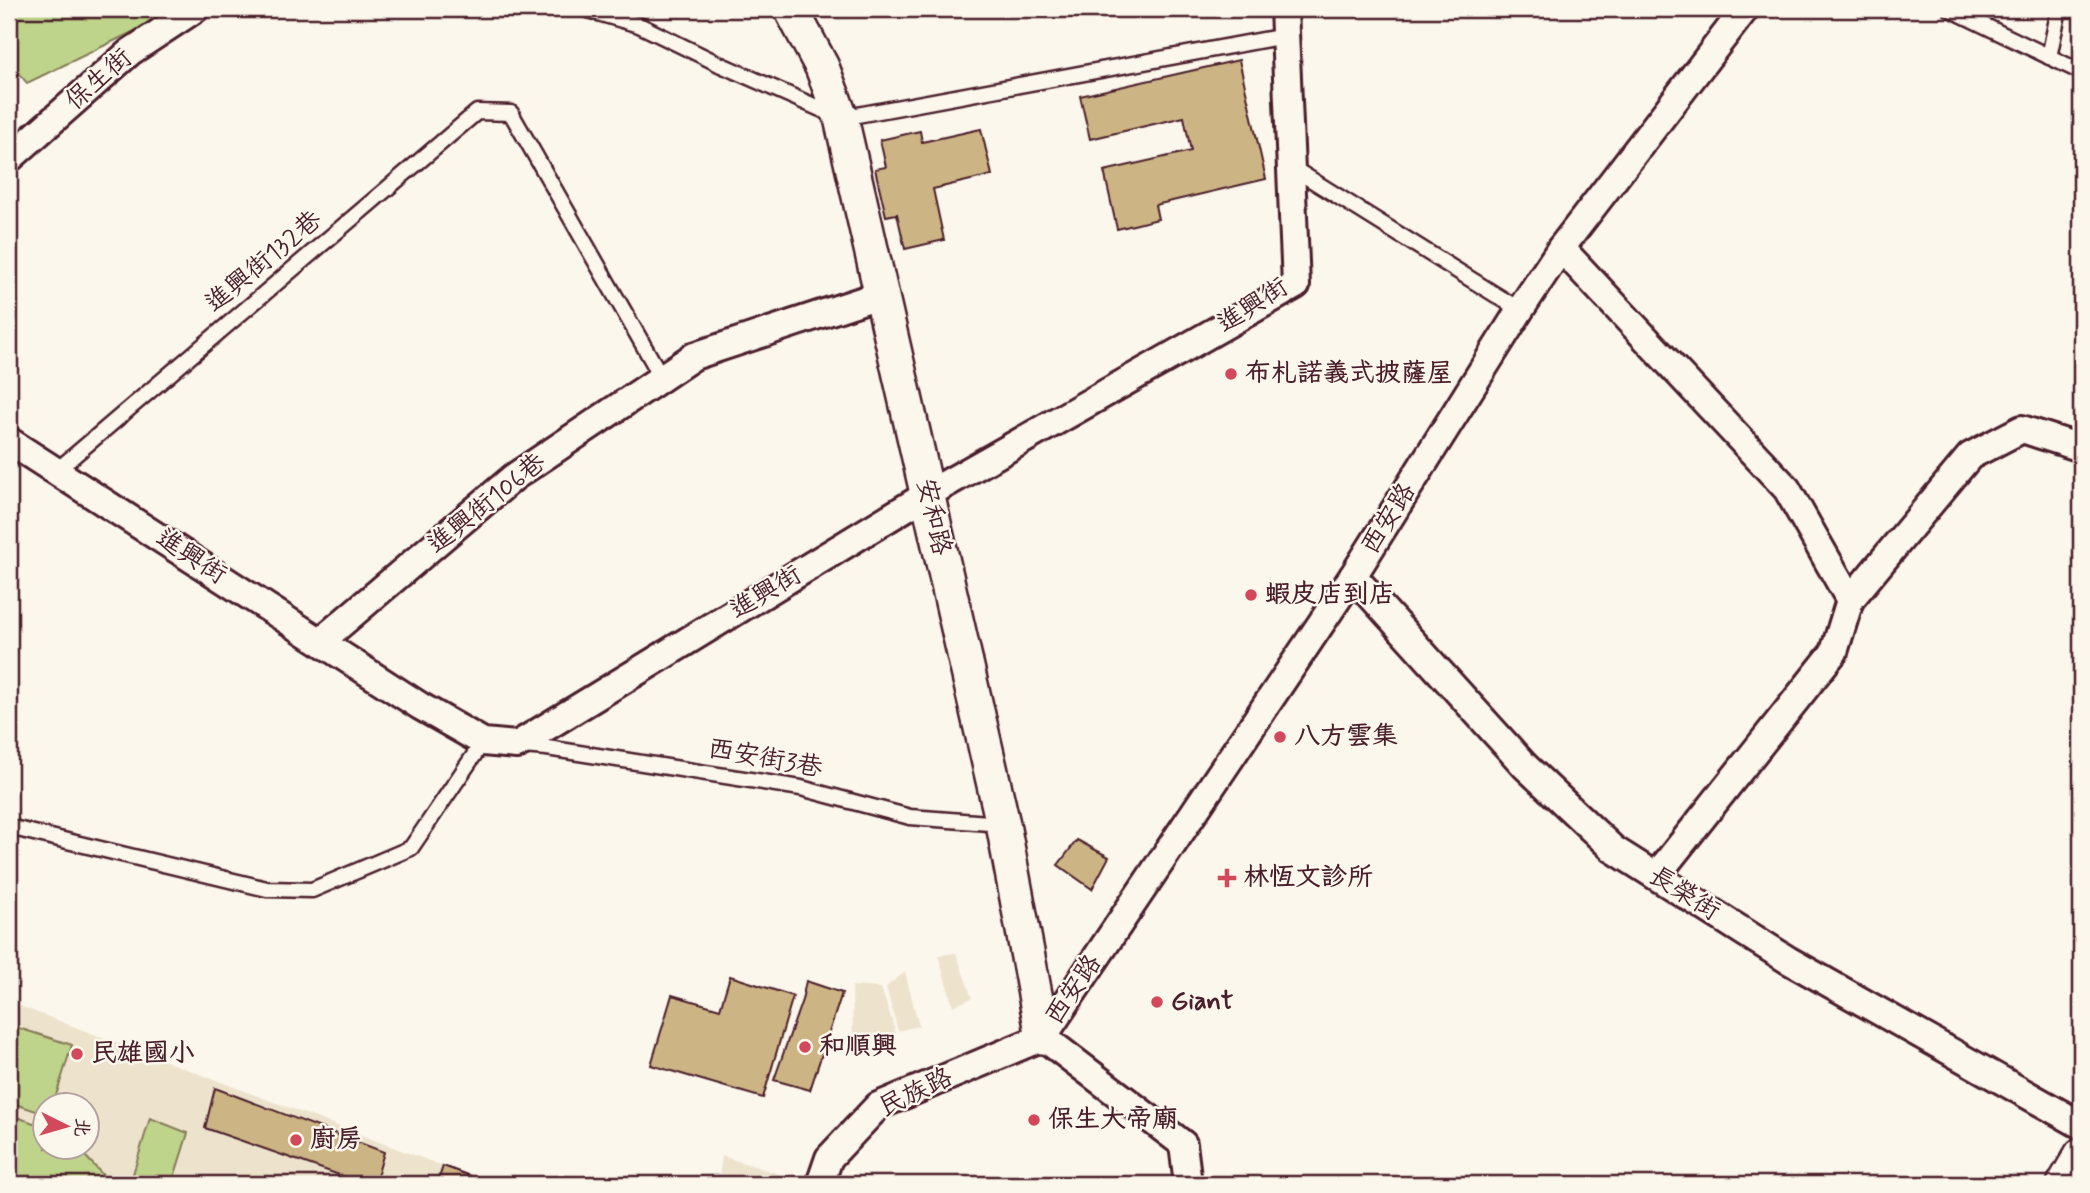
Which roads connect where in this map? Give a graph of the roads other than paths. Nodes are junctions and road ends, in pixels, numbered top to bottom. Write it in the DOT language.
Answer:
graph roads {
  1 [pos="195,9"];
  2 [pos="584,9"];
  3 [pos="790,9"];
  4 [pos="1284,9"];
  5 [pos="1745,9"];
  6 [pos="1950,9"];
  7 [pos="2059,9"];
  8 [pos="1285,36"];
  9 [pos="2049,57"];
  10 [pos="2081,72"];
  11 [pos="841,118"];
  12 [pos="9,159"];
  13 [pos="1291,167"];
  14 [pos="1561,248"];
  15 [pos="882,294"];
  16 [pos="1520,310"];
  17 [pos="662,378"];
  18 [pos="9,440"];
  19 [pos="2081,448"];
  20 [pos="56,471"];
  21 [pos="928,494"];
  22 [pos="1353,576"];
  23 [pos="1850,600"];
  24 [pos="321,641"];
  25 [pos="482,742"];
  26 [pos="517,746"];
  27 [pos="1003,824"];
  28 [pos="9,827"];
  29 [pos="1656,876"];
  30 [pos="1043,1037"];
  31 [pos="2081,1125"];
  32 [pos="2081,1156"];
  33 [pos="820,1184"];
  34 [pos="1188,1184"];
  35 [pos="2064,1184"];
  1 -- 12 [label="street, 保生街"];
  2 -- 11 [label="lane"];
  3 -- 11 [label="street, 安和路"];
  4 -- 8 [label="street, 進興街"];
  5 -- 14 [label="street, 西安路"];
  6 -- 9 [label="lane"];
  7 -- 9 [label="lane"];
  8 -- 11 [label="lane"];
  8 -- 13 [label="street, 進興街"];
  9 -- 10 [label="lane"];
  11 -- 15 [label="street, 安和路"];
  13 -- 16 [label="lane"];
  13 -- 21 [label="street, 進興街"];
  14 -- 16 [label="street, 西安路"];
  14 -- 23 [label="street"];
  15 -- 17 [label="street, 進興街106巷"];
  15 -- 21 [label="street, 安和路"];
  16 -- 22 [label="street, 西安路"];
  17 -- 20 [label="lane, 進興街132巷"];
  17 -- 24 [label="street, 進興街106巷"];
  18 -- 20 [label="street, 進興街"];
  19 -- 23 [label="street"];
  20 -- 24 [label="street, 進興街"];
  21 -- 26 [label="street, 進興街"];
  21 -- 27 [label="street, 安和路"];
  22 -- 29 [label="street, 長榮街"];
  22 -- 30 [label="street, 西安路"];
  23 -- 29 [label="street"];
  24 -- 25 [label="street, 進興街"];
  25 -- 26 [label="street, 進興街"];
  25 -- 28 [label="lane"];
  26 -- 27 [label="lane, 西安街3巷"];
  27 -- 30 [label="street, 安和路"];
  29 -- 31 [label="street, 長榮街"];
  30 -- 33 [label="street, 民族路"];
  30 -- 34 [label="street"];
  32 -- 35 [label="street"];
}
